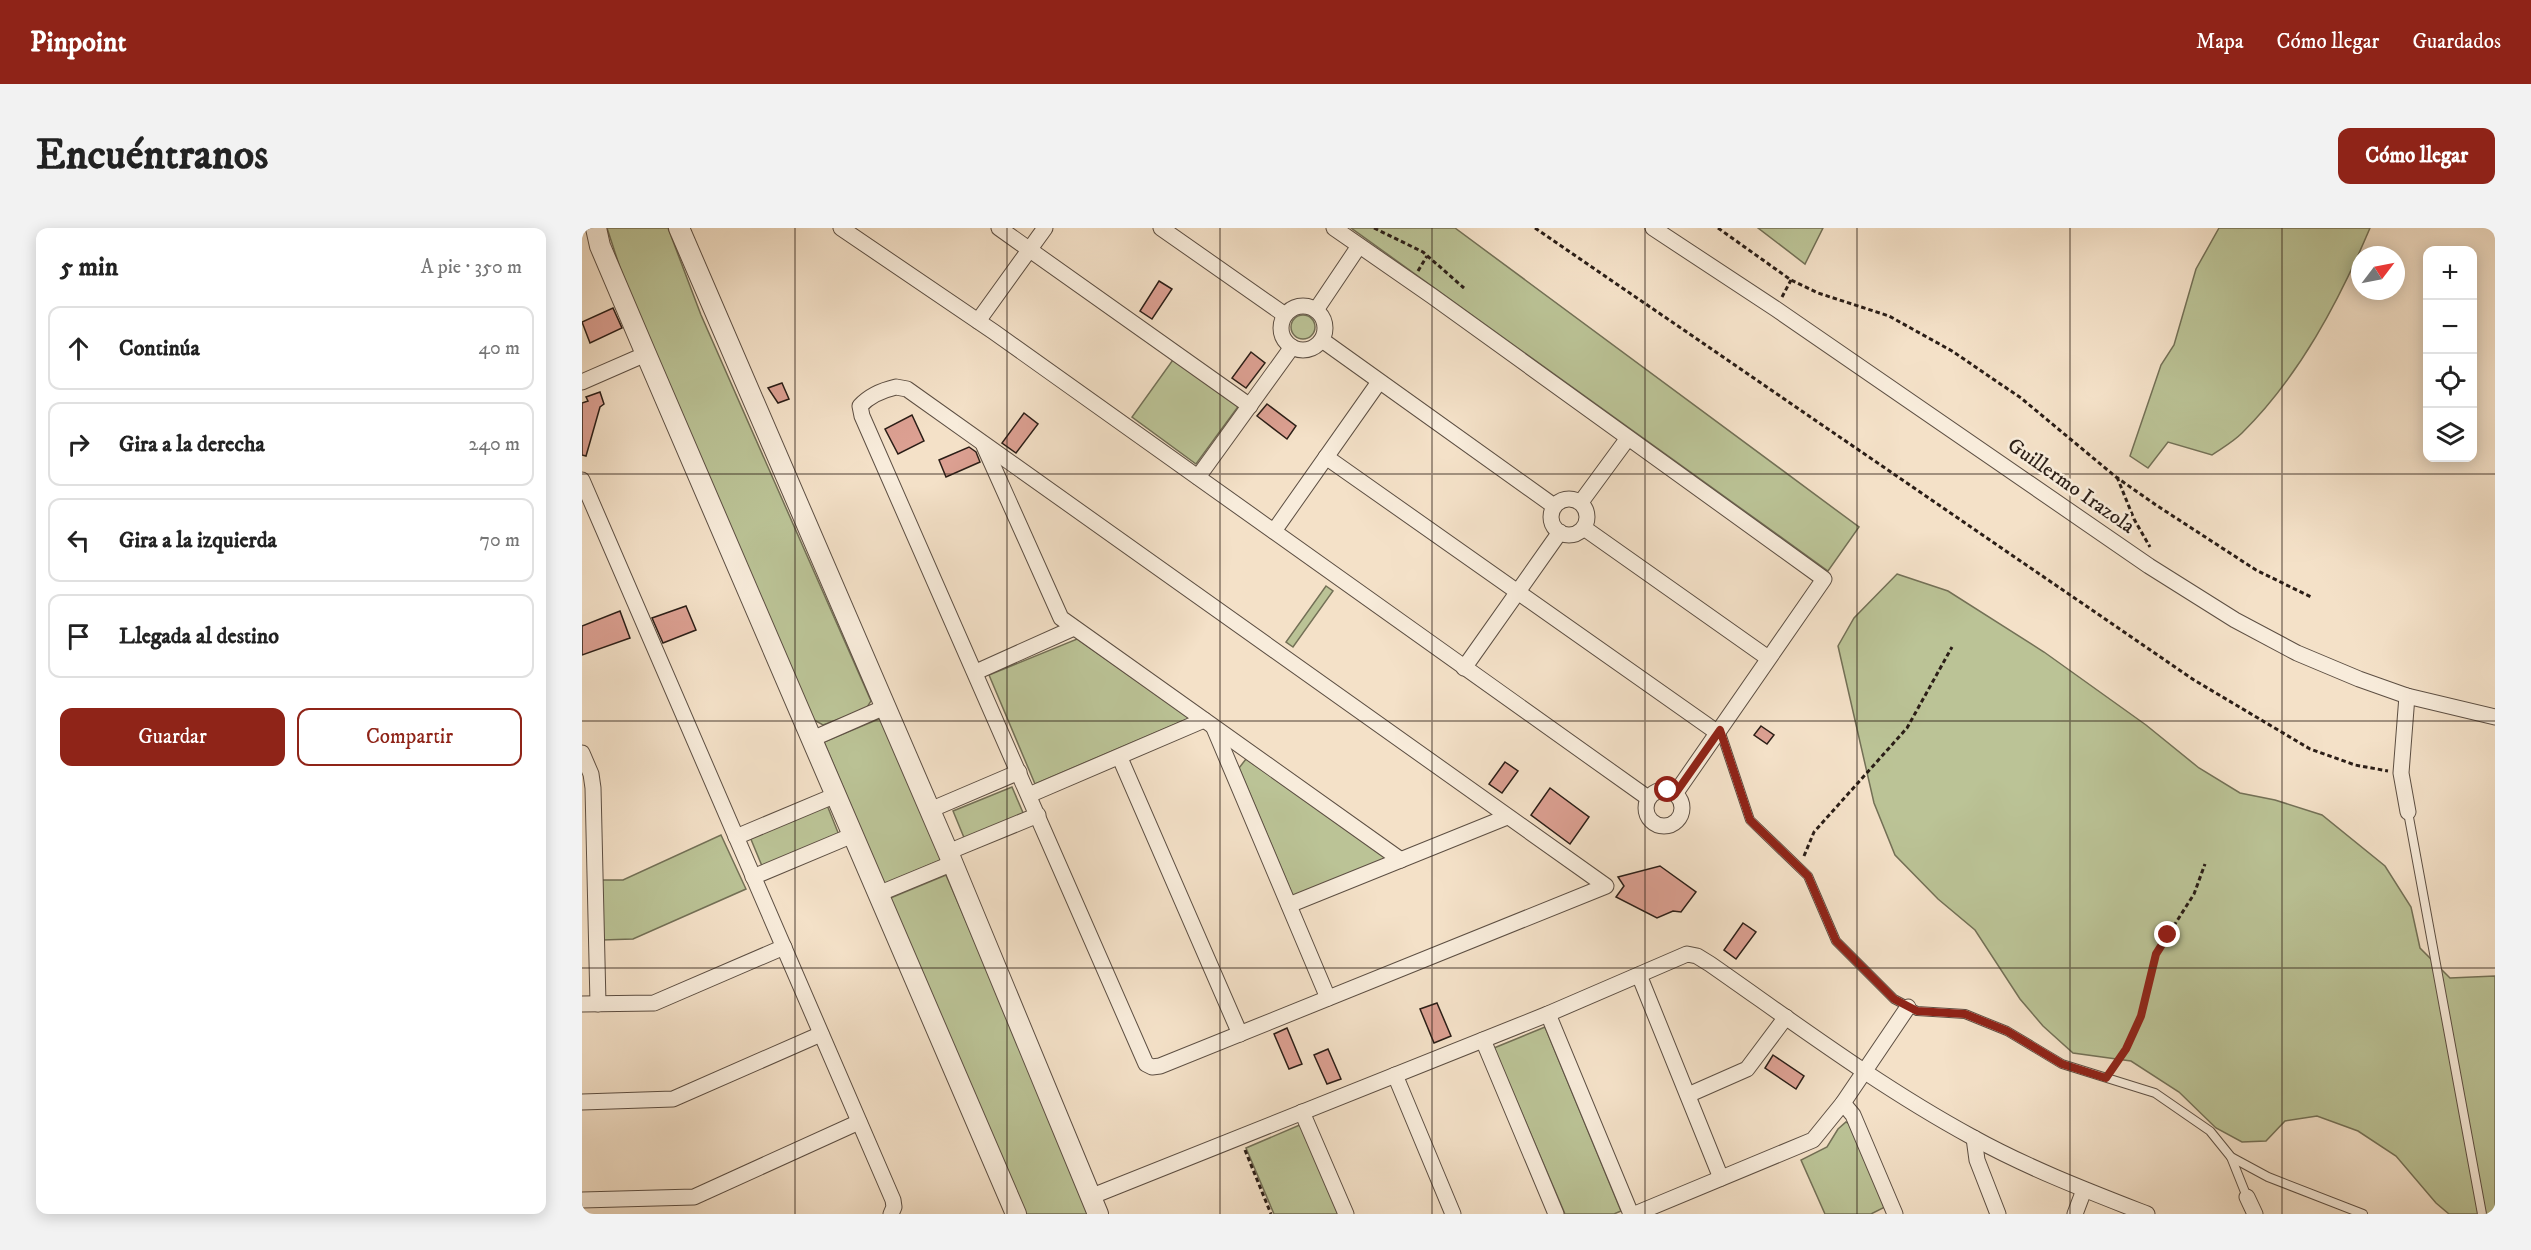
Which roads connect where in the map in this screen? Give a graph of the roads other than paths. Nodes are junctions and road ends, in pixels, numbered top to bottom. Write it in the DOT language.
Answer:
graph roads {
  1 [pos="596,228"];
  2 [pos="679,228"];
  3 [pos="841,228"];
  4 [pos="999,228"];
  5 [pos="1045,228"];
  6 [pos="1161,228"];
  7 [pos="1334,228"];
  8 [pos="1653,228"];
  9 [pos="1359,246"];
  10 [pos="1029,249"];
  11 [pos="1316,310"];
  12 [pos="1285,315"];
  13 [pos="978,321"];
  14 [pos="1322,340"];
  15 [pos="1292,347"];
  16 [pos="646,354"];
  17 [pos="582,382"];
  18 [pos="1379,382"];
  19 [pos="1250,405"];
  20 [pos="1628,438"];
  21 [pos="984,444"];
  22 [pos="1326,457"];
  23 [pos="1198,477"];
  24 [pos="582,480"];
  25 [pos="1581,502"];
  26 [pos="1554,506"];
  27 [pos="1584,528"];
  28 [pos="1274,531"];
  29 [pos="1560,532"];
  30 [pos="1517,592"];
  31 [pos="1074,628"];
  32 [pos="1768,658"];
  33 [pos="1464,668"];
  34 [pos="976,672"];
  35 [pos="2407,696"];
  36 [pos="885,707"];
  37 [pos="2495,717"];
  38 [pos="1209,723"];
  39 [pos="1719,731"];
  40 [pos="812,739"];
  41 [pos="582,753"];
  42 [pos="1120,758"];
  43 [pos="1019,772"];
  44 [pos="1675,794"];
  45 [pos="836,795"];
  46 [pos="1029,795"];
  47 [pos="1648,798"];
  48 [pos="930,810"];
  49 [pos="2408,812"];
  50 [pos="1038,815"];
  51 [pos="1507,817"];
  52 [pos="853,836"];
  53 [pos="736,837"];
  54 [pos="950,858"];
  55 [pos="1401,860"];
  56 [pos="753,877"];
  57 [pos="878,894"];
  58 [pos="1289,905"];
  59 [pos="784,947"];
  60 [pos="1639,975"];
  61 [pos="1328,998"];
  62 [pos="582,1004"];
  63 [pos="598,1004"];
  64 [pos="1908,1007"];
  65 [pos="1548,1014"];
  66 [pos="1786,1017"];
  67 [pos="821,1034"];
  68 [pos="1240,1034"];
  69 [pos="1483,1040"];
  70 [pos="1863,1071"];
  71 [pos="1395,1075"];
  72 [pos="1688,1095"];
  73 [pos="582,1102"];
  74 [pos="1843,1103"];
  75 [pos="1302,1112"];
  76 [pos="859,1122"];
  77 [pos="1974,1138"];
  78 [pos="2231,1158"];
  79 [pos="1721,1178"];
  80 [pos="2084,1190"];
  81 [pos="2247,1197"];
  82 [pos="582,1200"];
  83 [pos="1094,1205"];
  84 [pos="891,1214"];
  85 [pos="1016,1214"];
  86 [pos="1346,1214"];
  87 [pos="1453,1214"];
  88 [pos="1556,1214"];
  89 [pos="1631,1214"];
  90 [pos="1635,1214"];
  91 [pos="1895,1214"];
  92 [pos="1998,1214"];
  93 [pos="2075,1214"];
  94 [pos="2147,1214"];
  95 [pos="2255,1214"];
  96 [pos="2362,1214"];
  97 [pos="2482,1214"];
  1 -- 16 [label="street"];
  2 -- 36 [label="street"];
  3 -- 13 [label="street"];
  4 -- 10 [label="street"];
  5 -- 10 [label="street"];
  6 -- 12 [label="street"];
  7 -- 9 [label="street"];
  8 -- 35 [label="street, Guillermo Irazola"];
  9 -- 11 [label="street"];
  9 -- 20 [label="street"];
  10 -- 13 [label="street"];
  10 -- 19 [label="street"];
  11 -- 12 [label="street"];
  11 -- 14 [label="street"];
  12 -- 15 [label="street"];
  13 -- 23 [label="street"];
  14 -- 15 [label="street"];
  14 -- 18 [label="street"];
  15 -- 19 [label="street"];
  16 -- 17 [label="street"];
  16 -- 40 [label="street"];
  18 -- 22 [label="street"];
  18 -- 26 [label="street"];
  19 -- 23 [label="street"];
  20 -- 25 [label="street"];
  20 -- 32 [label="street"];
  21 -- 31 [label="street"];
  21 -- 34 [label="street"];
  21 -- 51 [label="street"];
  22 -- 28 [label="street"];
  22 -- 30 [label="street"];
  23 -- 28 [label="street"];
  24 -- 53 [label="street"];
  25 -- 26 [label="street"];
  25 -- 27 [label="street"];
  26 -- 29 [label="street"];
  27 -- 29 [label="street"];
  27 -- 32 [label="street"];
  28 -- 33 [label="street"];
  29 -- 30 [label="street"];
  30 -- 33 [label="street"];
  30 -- 39 [label="street"];
  31 -- 34 [label="street"];
  31 -- 38 [label="street"];
  32 -- 39 [label="street"];
  33 -- 47 [label="street"];
  34 -- 43 [label="street"];
  35 -- 37 [label="street, Guillermo Irazola"];
  35 -- 49 [label="street"];
  36 -- 40 [label="street"];
  36 -- 48 [label="street"];
  38 -- 42 [label="street"];
  38 -- 55 [label="street"];
  38 -- 58 [label="street"];
  39 -- 44 [label="street"];
  39 -- 64 [label="lane"];
  40 -- 45 [label="street"];
  41 -- 63 [label="street"];
  42 -- 46 [label="street"];
  42 -- 68 [label="street"];
  43 -- 46 [label="street"];
  43 -- 48 [label="street"];
  44 -- 47 [label="street"];
  44 -- 47 [label="street"];
  45 -- 52 [label="street"];
  45 -- 53 [label="street"];
  46 -- 50 [label="street"];
  48 -- 54 [label="street"];
  49 -- 97 [label="lane"];
  50 -- 54 [label="street"];
  50 -- 68 [label="street"];
  51 -- 55 [label="street"];
  51 -- 61 [label="street"];
  52 -- 56 [label="street"];
  52 -- 57 [label="street"];
  53 -- 56 [label="street"];
  54 -- 57 [label="street"];
  54 -- 83 [label="street"];
  55 -- 58 [label="street"];
  56 -- 59 [label="street"];
  57 -- 85 [label="street"];
  58 -- 61 [label="street"];
  59 -- 63 [label="street"];
  59 -- 67 [label="street"];
  60 -- 65 [label="street"];
  60 -- 66 [label="street"];
  60 -- 72 [label="street"];
  61 -- 68 [label="street"];
  62 -- 63 [label="street"];
  64 -- 70 [label="street"];
  64 -- 78 [label="lane"];
  65 -- 69 [label="street"];
  65 -- 89 [label="street"];
  66 -- 70 [label="street"];
  66 -- 72 [label="street"];
  67 -- 73 [label="street"];
  67 -- 76 [label="street"];
  69 -- 71 [label="street"];
  69 -- 88 [label="street"];
  70 -- 74 [label="street"];
  70 -- 77 [label="street"];
  71 -- 75 [label="street"];
  71 -- 87 [label="street"];
  72 -- 79 [label="street"];
  74 -- 79 [label="street"];
  74 -- 91 [label="street"];
  75 -- 83 [label="street"];
  75 -- 86 [label="street"];
  76 -- 82 [label="street"];
  76 -- 84 [label="street"];
  77 -- 80 [label="street"];
  77 -- 92 [label="street"];
  78 -- 81 [label="lane"];
  78 -- 96 [label="lane"];
  79 -- 90 [label="street"];
  80 -- 93 [label="street"];
  80 -- 94 [label="street"];
  81 -- 95 [label="street"];
}
